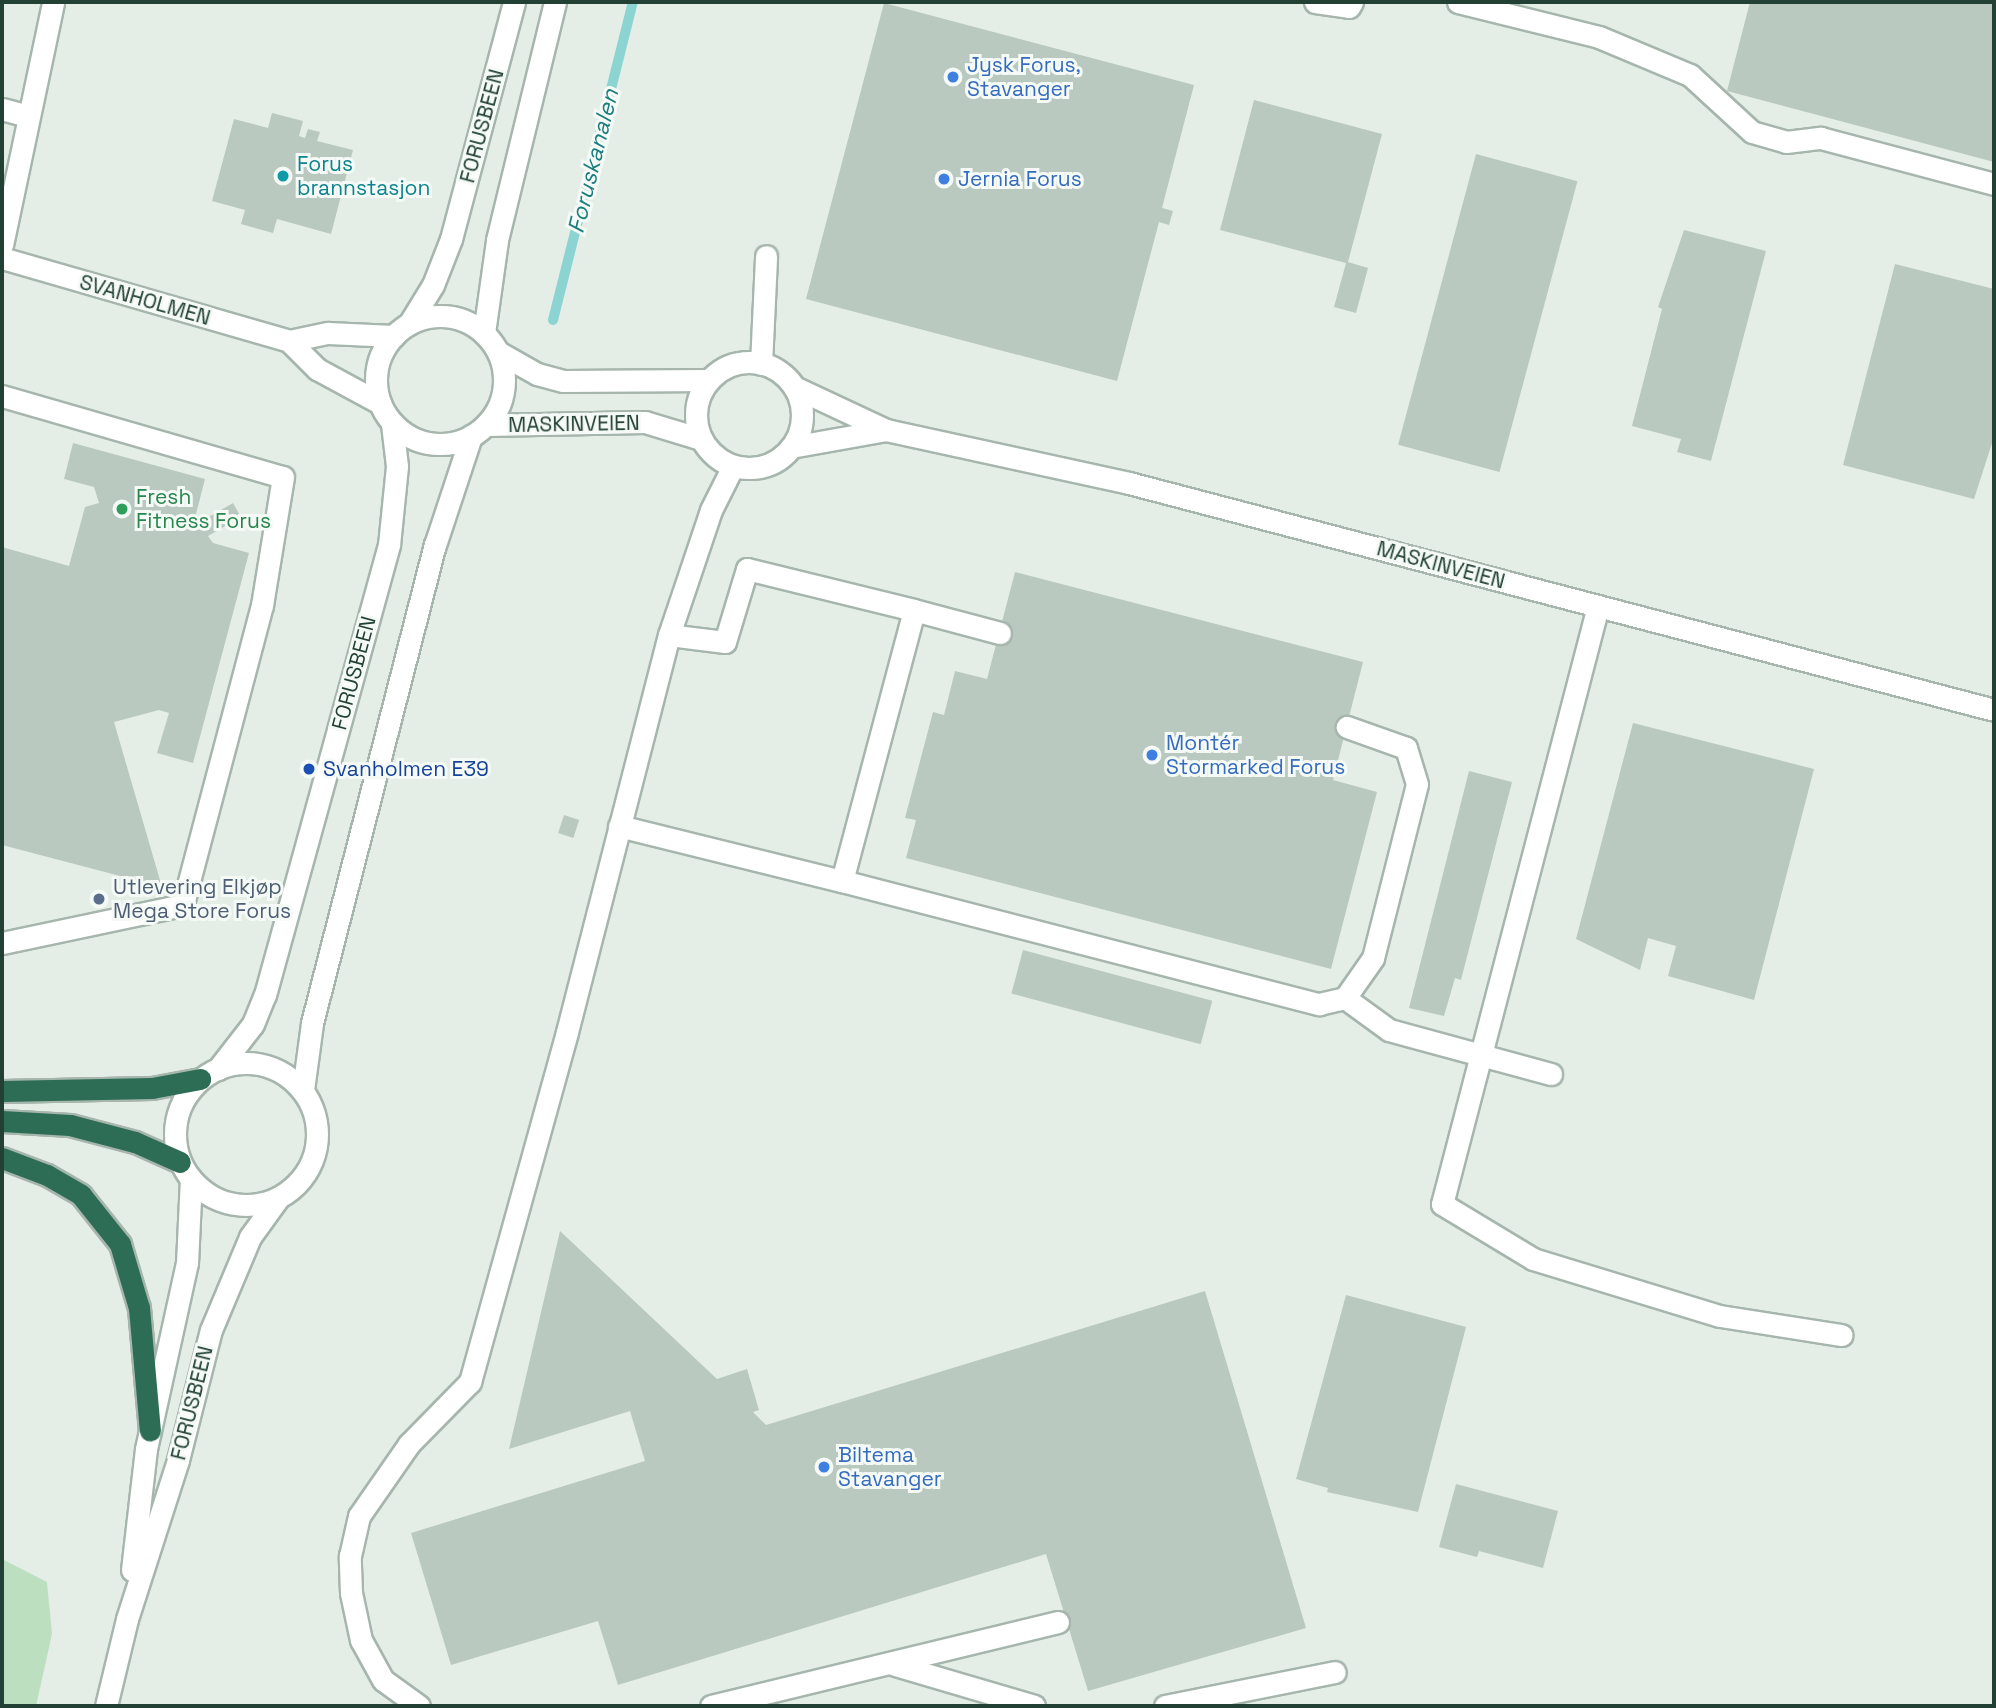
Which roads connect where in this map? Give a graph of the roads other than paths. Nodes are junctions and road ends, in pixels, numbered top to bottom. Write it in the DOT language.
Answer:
graph roads {
  1 [pos="52,2"];
  2 [pos="514,2"];
  3 [pos="555,2"];
  4 [pos="1315,2"];
  5 [pos="1352,2"];
  6 [pos="1458,2"];
  7 [pos="2,109"];
  8 [pos="28,116"];
  9 [pos="1994,184"];
  10 [pos="2,245"];
  11 [pos="766,256"];
  12 [pos="2,258"];
  13 [pos="402,330"];
  14 [pos="484,333"];
  15 [pos="289,341"];
  16 [pos="498,352"];
  17 [pos="761,364"];
  18 [pos="709,380"];
  19 [pos="794,387"];
  20 [pos="2,396"];
  21 [pos="380,403"];
  22 [pos="392,424"];
  23 [pos="886,430"];
  24 [pos="479,431"];
  25 [pos="701,439"];
  26 [pos="791,447"];
  27 [pos="733,466"];
  28 [pos="1598,606"];
  29 [pos="914,610"];
  30 [pos="1000,633"];
  31 [pos="669,635"];
  32 [pos="1994,710"];
  33 [pos="1347,727"];
  34 [pos="620,826"];
  35 [pos="842,881"];
  36 [pos="2,943"];
  37 [pos="1345,998"];
  38 [pos="1481,1054"];
  39 [pos="1552,1073"];
  40 [pos="209,1074"];
  41 [pos="303,1090"];
  42 [pos="2,1091"];
  43 [pos="2,1121"];
  44 [pos="2,1158"];
  45 [pos="185,1170"];
  46 [pos="279,1197"];
  47 [pos="1842,1335"];
  48 [pos="150,1431"];
  49 [pos="127,1619"];
  50 [pos="1058,1622"];
  51 [pos="893,1664"];
  52 [pos="1335,1672"];
  53 [pos="106,1706"];
  54 [pos="419,1706"];
  55 [pos="711,1706"];
  56 [pos="1034,1706"];
  57 [pos="1165,1706"];
  1 -- 8 [label="main road"];
  2 -- 13 [label="main road, FORUSBEEN"];
  3 -- 14 [label="main road, FORUSBEEN"];
  4 -- 5 [label="main road"];
  6 -- 9 [label="main road"];
  7 -- 8 [label="main road"];
  8 -- 10 [label="main road"];
  11 -- 17 [label="main road"];
  12 -- 15 [label="main road, SVANHOLMEN"];
  13 -- 14 [label="main road"];
  13 -- 15 [label="main road, SVANHOLMEN"];
  13 -- 21 [label="main road"];
  14 -- 16 [label="main road"];
  15 -- 21 [label="main road, SVANHOLMEN"];
  16 -- 18 [label="main road, MASKINVEIEN"];
  16 -- 24 [label="main road"];
  17 -- 18 [label="main road"];
  17 -- 19 [label="main road"];
  18 -- 25 [label="main road"];
  19 -- 23 [label="main road, MASKINVEIEN"];
  19 -- 26 [label="main road"];
  20 -- 36 [label="main road"];
  21 -- 22 [label="main road"];
  22 -- 24 [label="main road"];
  22 -- 40 [label="main road, FORUSBEEN"];
  23 -- 26 [label="main road, MASKINVEIEN"];
  23 -- 28 [label="main road, MASKINVEIEN"];
  24 -- 25 [label="main road, MASKINVEIEN"];
  24 -- 41 [label="main road"];
  25 -- 27 [label="main road"];
  26 -- 27 [label="main road"];
  27 -- 31 [label="main road"];
  28 -- 32 [label="main road, MASKINVEIEN"];
  28 -- 38 [label="main road"];
  29 -- 30 [label="main road"];
  29 -- 31 [label="main road"];
  29 -- 35 [label="main road"];
  31 -- 34 [label="main road"];
  33 -- 37 [label="main road"];
  34 -- 35 [label="main road"];
  34 -- 54 [label="main road"];
  35 -- 37 [label="main road"];
  37 -- 38 [label="main road"];
  38 -- 39 [label="main road"];
  38 -- 47 [label="main road"];
  40 -- 41 [label="main road"];
  40 -- 42 [label="highway"];
  40 -- 45 [label="main road"];
  41 -- 46 [label="main road"];
  43 -- 45 [label="highway"];
  44 -- 48 [label="highway"];
  45 -- 46 [label="main road"];
  45 -- 48 [label="main road, FORUSBEEN"];
  46 -- 49 [label="main road, FORUSBEEN"];
  48 -- 49 [label="main road, FORUSBEEN"];
  49 -- 53 [label="main road, FORUSBEEN"];
  50 -- 51 [label="main road"];
  51 -- 55 [label="main road"];
  51 -- 56 [label="main road"];
  52 -- 57 [label="main road"];
}
